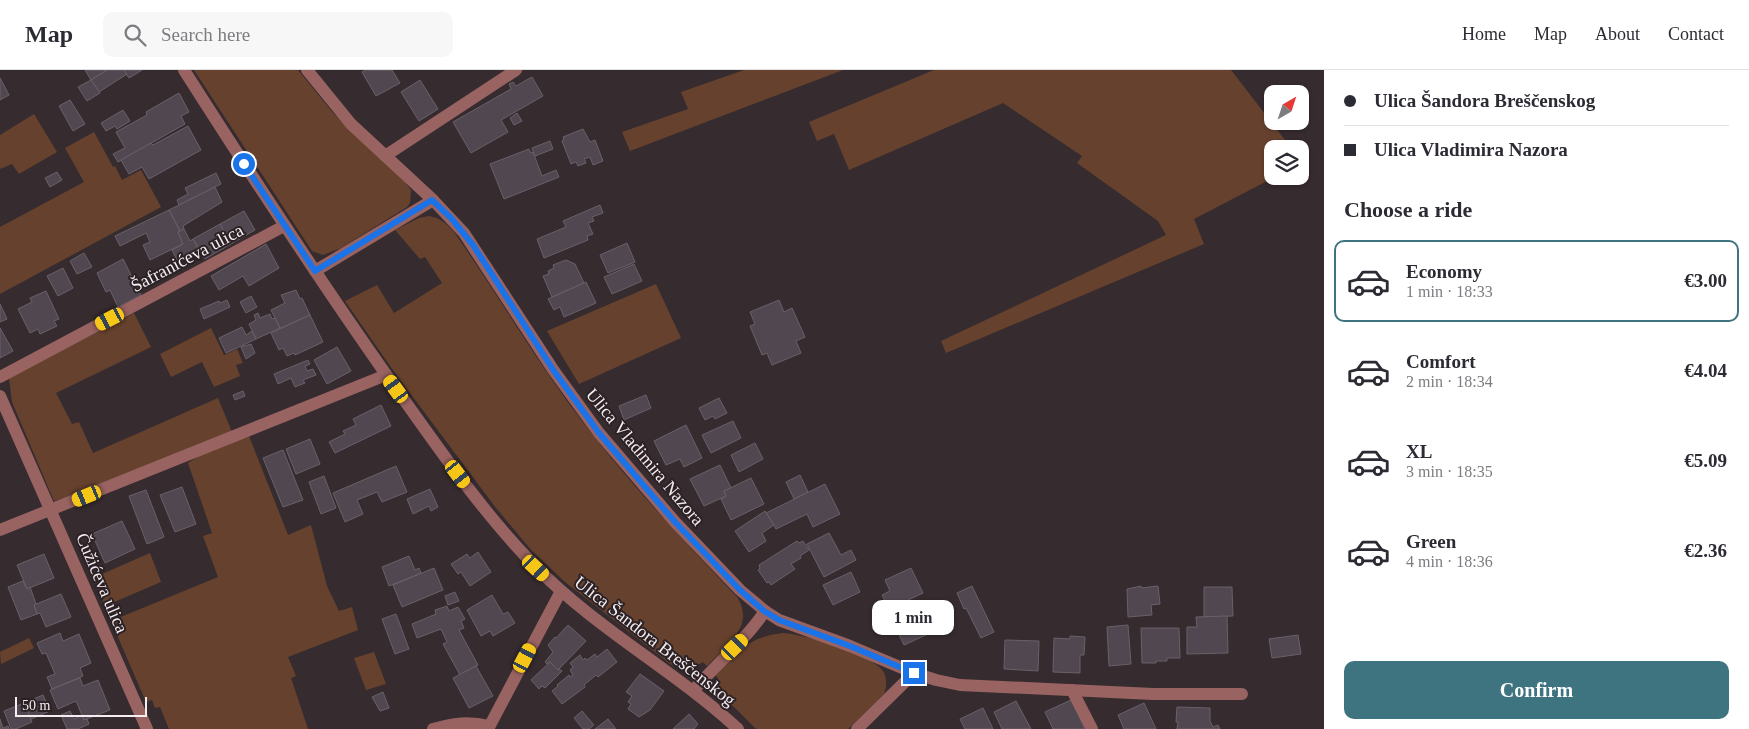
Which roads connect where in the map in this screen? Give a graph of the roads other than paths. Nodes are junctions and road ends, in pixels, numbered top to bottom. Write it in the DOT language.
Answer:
graph roads {
  1 [pos="184,70"];
  2 [pos="306,70"];
  3 [pos="516,70"];
  4 [pos="385,156"];
  5 [pos="432,200"];
  6 [pos="284,226"];
  7 [pos="315,271"];
  8 [pos="386,375"];
  9 [pos="0,377"];
  10 [pos="0,396"];
  11 [pos="51,510"];
  12 [pos="0,530"];
  13 [pos="561,591"];
  14 [pos="764,611"];
  15 [pos="914,673"];
  16 [pos="1072,690"];
  17 [pos="693,691"];
  18 [pos="1242,694"];
  19 [pos="489,728"];
  20 [pos="147,729"];
  21 [pos="433,729"];
  22 [pos="738,729"];
  23 [pos="857,729"];
  24 [pos="1092,729"];
  1 -- 6 [label="street, Ulica Šandora Breščenskog"];
  2 -- 4 [label="street, Ulica Vladimira Nazora"];
  3 -- 4 [label="street"];
  4 -- 5 [label="street, Ulica Vladimira Nazora"];
  5 -- 7 [label="street"];
  5 -- 14 [label="street, Ulica Vladimira Nazora"];
  6 -- 7 [label="street, Ulica Šandora Breščenskog"];
  6 -- 9 [label="street, Šafranićeva ulica"];
  7 -- 8 [label="street, Ulica Šandora Breščenskog"];
  8 -- 11 [label="street"];
  8 -- 13 [label="street, Ulica Šandora Breščenskog"];
  10 -- 11 [label="street, Čužićeva ulica"];
  11 -- 12 [label="street"];
  11 -- 20 [label="street, Čužićeva ulica"];
  13 -- 17 [label="street, Ulica Šandora Breščenskog"];
  13 -- 19 [label="street"];
  14 -- 15 [label="street, Ulica Vladimira Nazora"];
  14 -- 17 [label="street"];
  15 -- 16 [label="street, Ulica Vladimira Nazora"];
  15 -- 23 [label="street"];
  16 -- 18 [label="street, Ulica Vladimira Nazora"];
  16 -- 24 [label="street"];
  17 -- 22 [label="street, Ulica Šandora Breščenskog"];
  19 -- 21 [label="street"];
}
